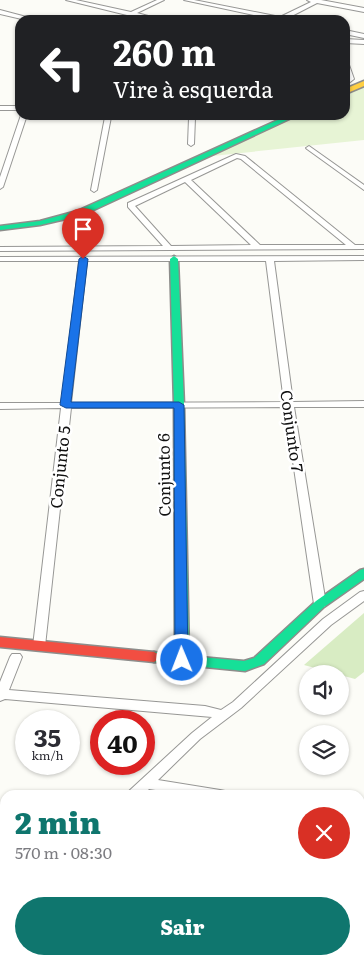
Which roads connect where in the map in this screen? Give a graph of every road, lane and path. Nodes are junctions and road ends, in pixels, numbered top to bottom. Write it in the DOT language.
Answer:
graph roads {
  1 [pos="69,0"];
  2 [pos="161,0"];
  3 [pos="187,0"];
  4 [pos="314,0"];
  5 [pos="202,1"];
  6 [pos="364,10"];
  7 [pos="0,12"];
  8 [pos="131,14"];
  9 [pos="136,15"];
  10 [pos="262,15"];
  11 [pos="291,15"];
  12 [pos="15,16"];
  13 [pos="350,33"];
  14 [pos="364,36"];
  15 [pos="350,41"];
  16 [pos="364,42"];
  17 [pos="364,83"];
  18 [pos="350,90"];
  19 [pos="0,108"];
  20 [pos="15,108"];
  21 [pos="0,114"];
  22 [pos="15,114"];
  23 [pos="22,120"];
  24 [pos="107,120"];
  25 [pos="192,120"];
  26 [pos="284,120"];
  27 [pos="191,144"];
  28 [pos="309,148"];
  29 [pos="186,179"];
  30 [pos="0,187"];
  31 [pos="364,188"];
  32 [pos="94,190"];
  33 [pos="0,228"];
  34 [pos="354,247"];
  35 [pos="364,247"];
  36 [pos="120,248"];
  37 [pos="168,248"];
  38 [pos="258,248"];
  39 [pos="0,249"];
  40 [pos="270,258"];
  41 [pos="0,259"];
  42 [pos="83,259"];
  43 [pos="115,259"];
  44 [pos="159,259"];
  45 [pos="174,259"];
  46 [pos="363,261"];
  47 [pos="289,404"];
  48 [pos="364,404"];
  49 [pos="66,405"];
  50 [pos="179,405"];
  51 [pos="0,406"];
  52 [pos="364,573"];
  53 [pos="364,595"];
  54 [pos="320,604"];
  55 [pos="0,642"];
  56 [pos="39,646"];
  57 [pos="16,657"];
  58 [pos="182,660"];
  59 [pos="1,696"];
  60 [pos="222,716"];
  61 [pos="147,783"];
  62 [pos="139,790"];
  63 [pos="190,790"];
  1 -- 8 [label="street"];
  2 -- 8 [label="street"];
  3 -- 5 [label="street"];
  4 -- 6 [label="street"];
  4 -- 11 [label="street"];
  5 -- 10 [label="street"];
  7 -- 12 [label="street"];
  8 -- 9 [label="street"];
  13 -- 14 [label="street"];
  15 -- 16 [label="street"];
  17 -- 18 [label="street"];
  19 -- 20 [label="street"];
  21 -- 22 [label="street"];
  23 -- 30 [label="street"];
  24 -- 32 [label="street"];
  25 -- 27 [label="street"];
  26 -- 33 [label="street"];
  28 -- 31 [label="street"];
  29 -- 34 [label="street"];
  29 -- 37 [label="street"];
  29 -- 38 [label="street"];
  34 -- 35 [label="street"];
  34 -- 38 [label="street"];
  34 -- 46 [label="street"];
  36 -- 37 [label="street"];
  36 -- 39 [label="street"];
  36 -- 43 [label="street"];
  37 -- 38 [label="street"];
  37 -- 44 [label="street"];
  40 -- 45 [label="street"];
  40 -- 46 [label="street"];
  40 -- 47 [label="street, Conjunto 7"];
  41 -- 42 [label="street"];
  42 -- 43 [label="street"];
  42 -- 49 [label="street, Conjunto 5"];
  43 -- 44 [label="street"];
  44 -- 45 [label="street"];
  45 -- 50 [label="street, Conjunto 6"];
  47 -- 48 [label="street"];
  47 -- 50 [label="street"];
  47 -- 54 [label="street, Conjunto 7"];
  49 -- 50 [label="street"];
  49 -- 51 [label="street"];
  49 -- 56 [label="street, Conjunto 5"];
  50 -- 58 [label="street, Conjunto 6"];
  52 -- 54 [label="street"];
  53 -- 60 [label="street"];
  54 -- 58 [label="street"];
  55 -- 56 [label="street"];
  56 -- 58 [label="street"];
  57 -- 59 [label="street"];
  59 -- 60 [label="street"];
  60 -- 61 [label="street"];
  61 -- 62 [label="street"];
  61 -- 63 [label="street"];
}
